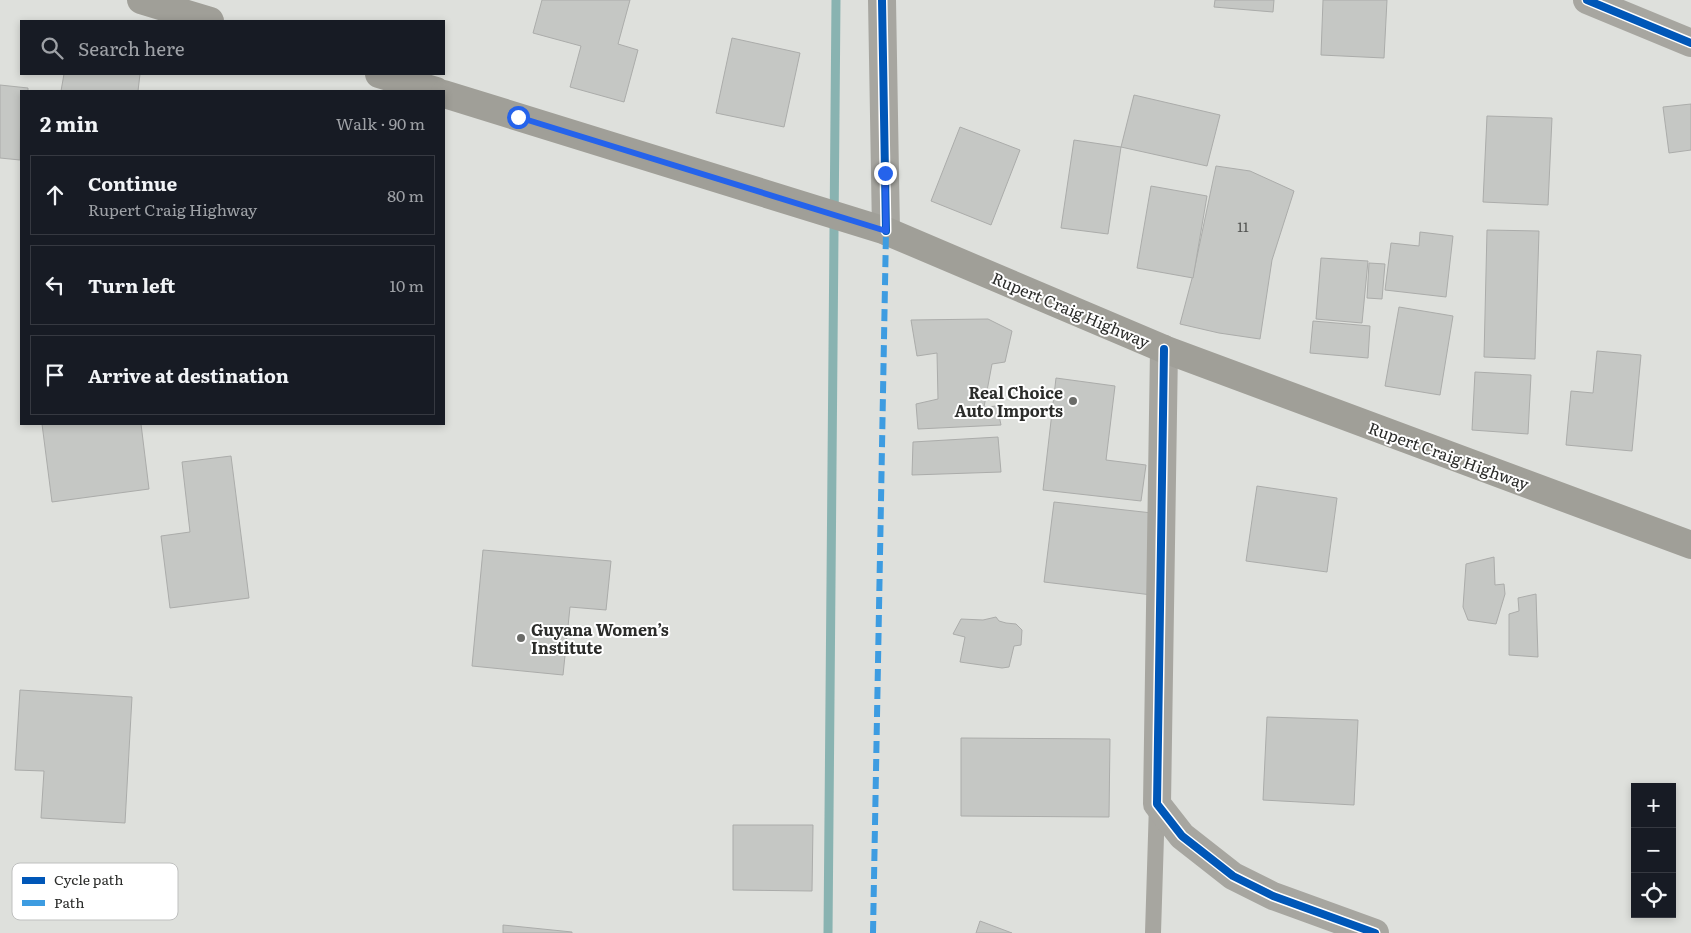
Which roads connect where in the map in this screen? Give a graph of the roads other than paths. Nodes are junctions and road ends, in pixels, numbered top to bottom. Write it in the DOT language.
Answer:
graph roads {
  1 [pos="141,0"];
  2 [pos="882,0"];
  3 [pos="1587,0"];
  4 [pos="207,20"];
  5 [pos="1691,43"];
  6 [pos="382,75"];
  7 [pos="433,90"];
  8 [pos="445,94"];
  9 [pos="886,231"];
  10 [pos="1164,349"];
  11 [pos="1691,545"];
  12 [pos="1157,804"];
  13 [pos="1153,933"];
  14 [pos="1375,933"];
  1 -- 4 [label="main road"];
  2 -- 9 [label="street"];
  3 -- 5 [label="street"];
  6 -- 7 [label="main road"];
  8 -- 9 [label="main road, Rupert Craig Highway"];
  9 -- 10 [label="main road, Rupert Craig Highway"];
  10 -- 11 [label="main road, Rupert Craig Highway"];
  10 -- 12 [label="street"];
  12 -- 13 [label="lane"];
  12 -- 14 [label="street"];
}
